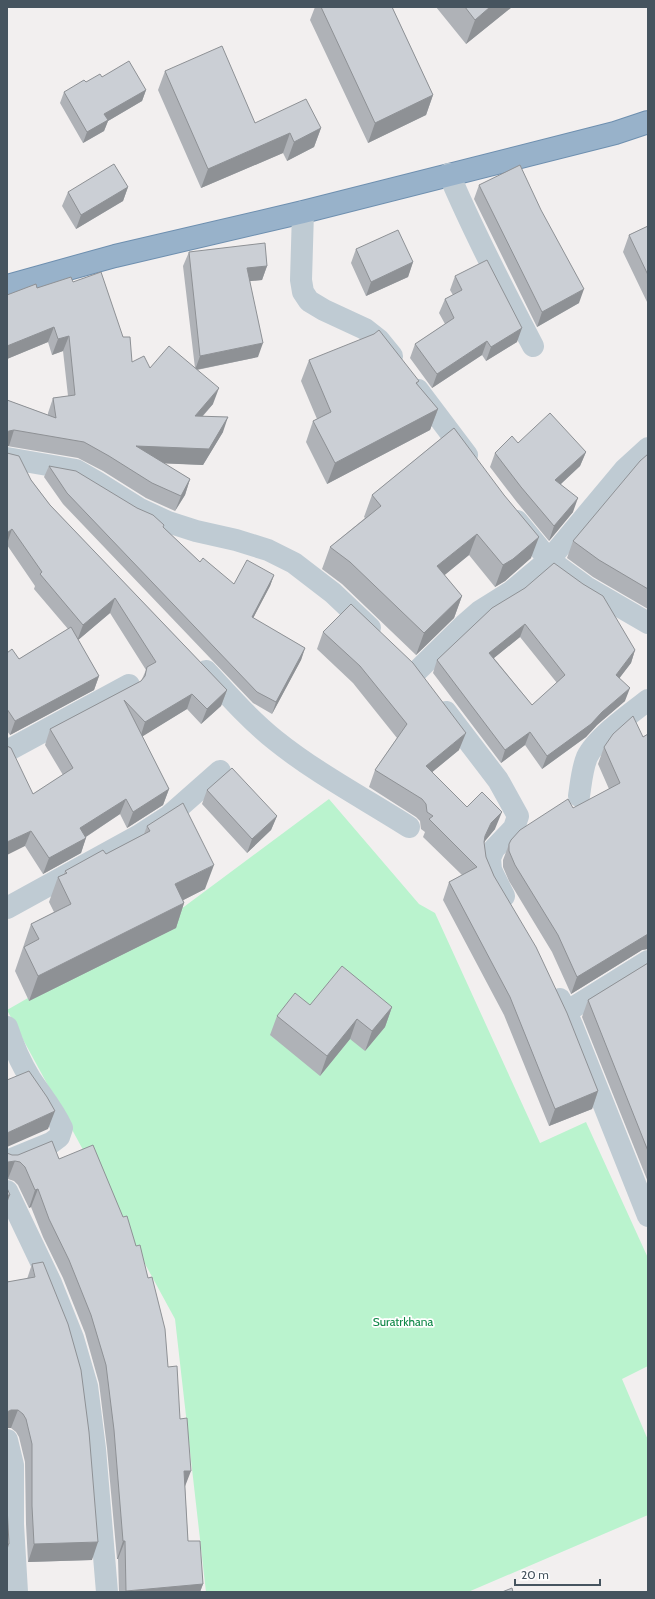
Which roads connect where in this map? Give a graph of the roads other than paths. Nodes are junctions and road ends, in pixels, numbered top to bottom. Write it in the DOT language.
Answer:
graph roads {
  1 [pos="648,122"];
  2 [pos="449,174"];
  3 [pos="303,212"];
  4 [pos="7,286"];
  5 [pos="533,346"];
  6 [pos="648,448"];
  7 [pos="14,459"];
  8 [pos="480,472"];
  9 [pos="32,481"];
  10 [pos="506,509"];
  11 [pos="550,560"];
  12 [pos="648,623"];
  13 [pos="383,640"];
  14 [pos="191,655"];
  15 [pos="399,656"];
  16 [pos="416,672"];
  17 [pos="129,685"];
  18 [pos="648,700"];
  19 [pos="7,751"];
  20 [pos="220,771"];
  21 [pos="579,796"];
  22 [pos="409,827"];
  23 [pos="7,908"];
  24 [pos="514,913"];
  25 [pos="648,961"];
  26 [pos="550,978"];
  27 [pos="566,1012"];
  28 [pos="7,1027"];
  29 [pos="7,1161"];
  30 [pos="7,1191"];
  31 [pos="648,1216"];
  32 [pos="7,1440"];
  33 [pos="17,1592"];
  34 [pos="107,1592"];
  1 -- 2 [label="highway"];
  2 -- 3 [label="highway"];
  2 -- 5 [label="street"];
  3 -- 4 [label="highway"];
  3 -- 8 [label="street"];
  6 -- 11 [label="street"];
  7 -- 9 [label="street"];
  7 -- 13 [label="street"];
  10 -- 11 [label="street"];
  11 -- 12 [label="street"];
  11 -- 16 [label="street"];
  14 -- 22 [label="street"];
  15 -- 16 [label="street"];
  16 -- 24 [label="street"];
  17 -- 19 [label="street"];
  18 -- 21 [label="street"];
  20 -- 23 [label="street"];
  25 -- 27 [label="street"];
  26 -- 27 [label="street"];
  27 -- 31 [label="street"];
  28 -- 29 [label="street"];
  30 -- 34 [label="street"];
  32 -- 33 [label="street"];
}
